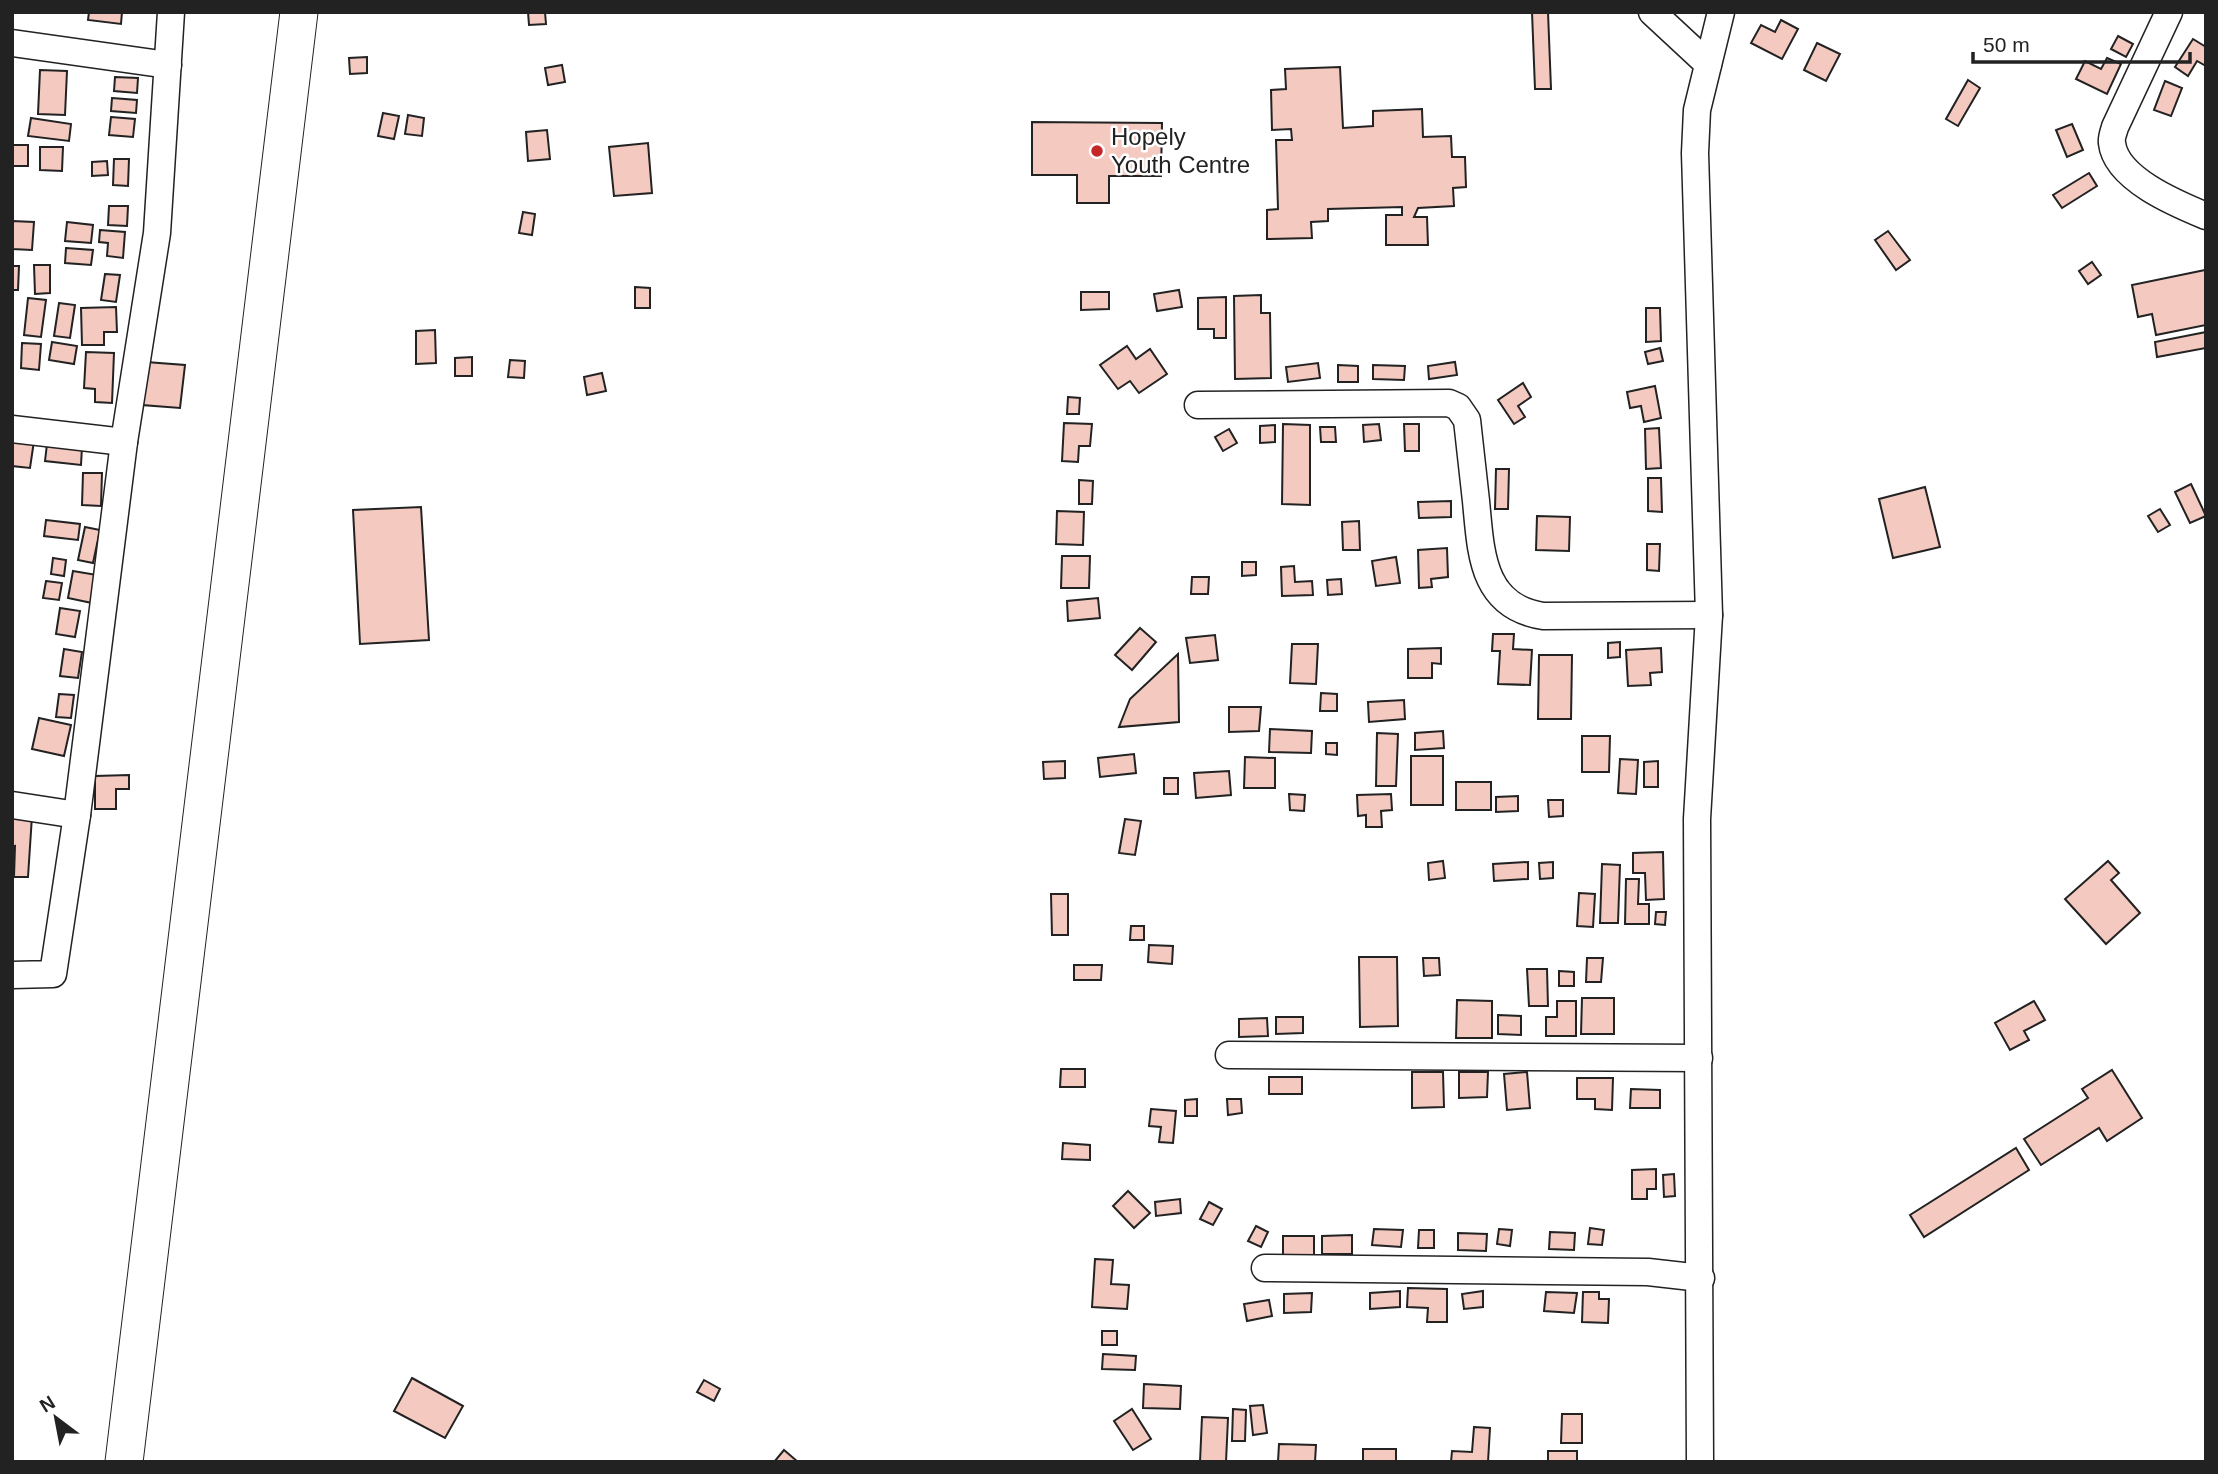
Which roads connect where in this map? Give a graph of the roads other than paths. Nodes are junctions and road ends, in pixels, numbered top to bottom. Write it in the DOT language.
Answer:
graph roads {
  1 [pos="171,12"];
  2 [pos="299,12"];
  3 [pos="1652,12"];
  4 [pos="1721,12"];
  5 [pos="2169,12"];
  6 [pos="12,43"];
  7 [pos="1708,64"];
  8 [pos="168,65"];
  9 [pos="2206,216"];
  10 [pos="1198,405"];
  11 [pos="12,429"];
  12 [pos="124,442"];
  13 [pos="1709,615"];
  14 [pos="12,805"];
  15 [pos="77,815"];
  16 [pos="12,975"];
  17 [pos="1229,1055"];
  18 [pos="1699,1058"];
  19 [pos="1265,1268"];
  20 [pos="1701,1278"];
  21 [pos="124,1462"];
  22 [pos="1700,1462"];
  1 -- 8 [label="street"];
  2 -- 21 [label="main road"];
  3 -- 7 [label="street"];
  4 -- 7 [label="street"];
  5 -- 9 [label="street"];
  6 -- 8 [label="street"];
  7 -- 13 [label="street"];
  8 -- 12 [label="street"];
  10 -- 13 [label="street"];
  11 -- 12 [label="street"];
  12 -- 15 [label="street"];
  13 -- 18 [label="street"];
  14 -- 15 [label="street"];
  15 -- 16 [label="street"];
  17 -- 18 [label="street"];
  18 -- 20 [label="street"];
  19 -- 20 [label="street"];
  20 -- 22 [label="street"];
}
